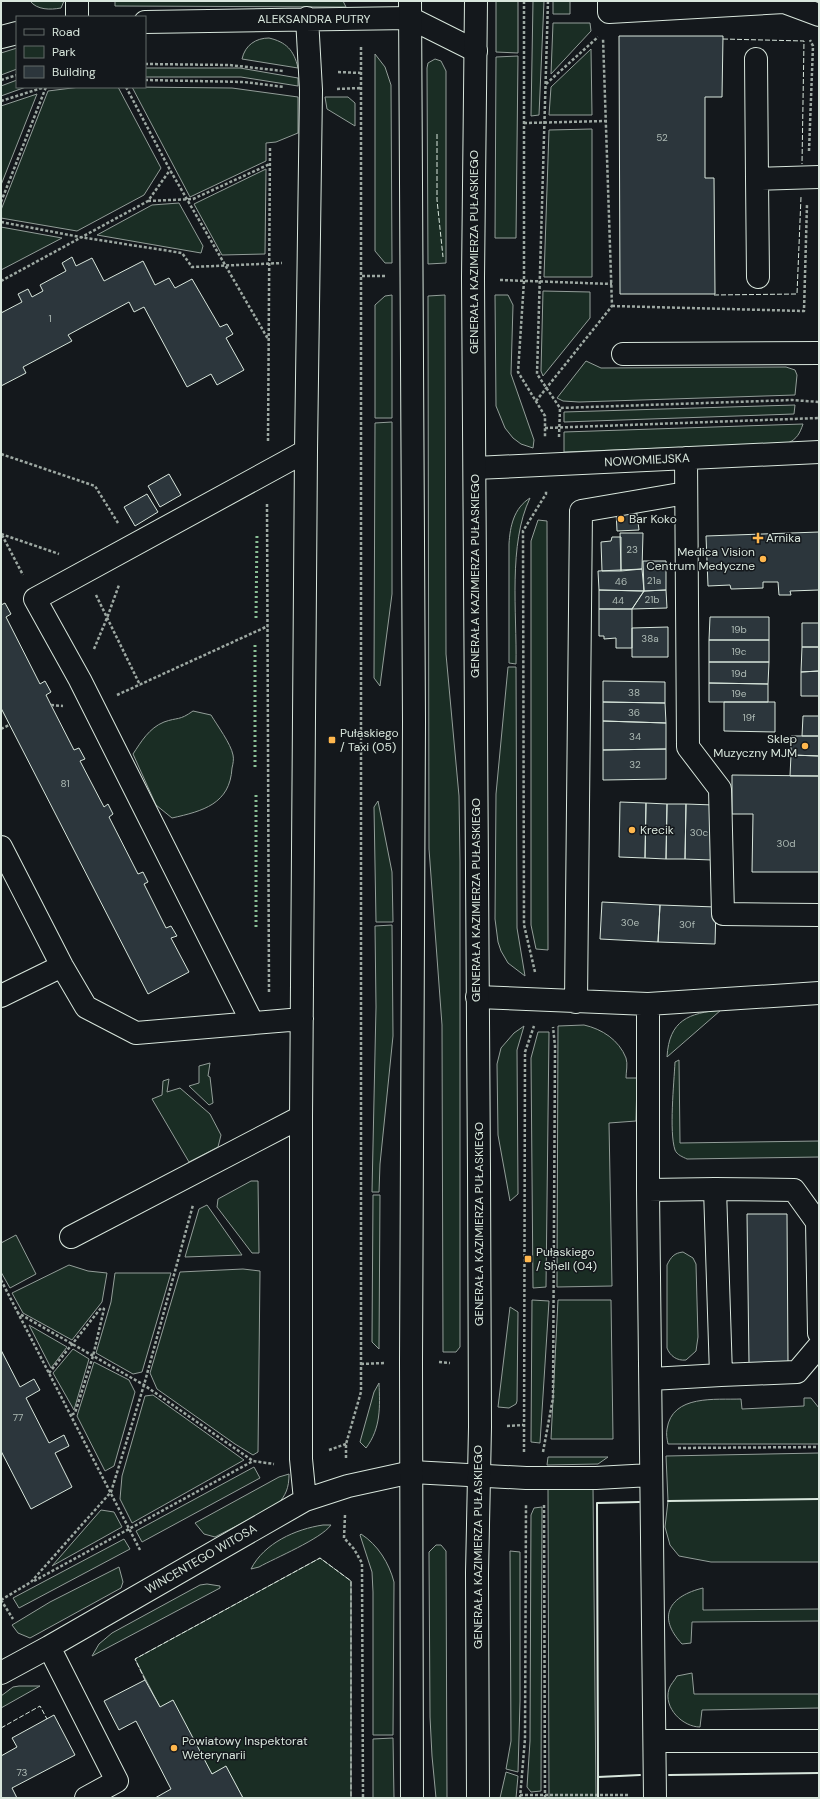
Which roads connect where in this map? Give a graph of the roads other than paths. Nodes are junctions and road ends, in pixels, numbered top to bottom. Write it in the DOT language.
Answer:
graph roads {
  1 [pos="77,1"];
  2 [pos="476,1"];
  3 [pos="609,1"];
  4 [pos="410,9"];
  5 [pos="819,15"];
  6 [pos="77,16"];
  7 [pos="308,18"];
  8 [pos="146,22"];
  9 [pos="16,33"];
  10 [pos="1,37"];
  11 [pos="476,52"];
  12 [pos="756,59"];
  13 [pos="819,177"];
  14 [pos="757,179"];
  15 [pos="758,277"];
  16 [pos="819,353"];
  17 [pos="623,354"];
  18 [pos="306,452"];
  19 [pos="819,452"];
  20 [pos="686,458"];
  21 [pos="475,468"];
  22 [pos="686,493"];
  23 [pos="1,847"];
  24 [pos="819,915"];
  25 [pos="62,966"];
  26 [pos="819,993"];
  27 [pos="1,996"];
  28 [pos="477,997"];
  29 [pos="576,1002"];
  30 [pos="648,1004"];
  31 [pos="302,1019"];
  32 [pos="261,1022"];
  33 [pos="301,1117"];
  34 [pos="715,1189"];
  35 [pos="648,1190"];
  36 [pos="818,1222"];
  37 [pos="71,1237"];
  38 [pos="819,1333"];
  39 [pos="819,1346"];
  40 [pos="819,1371"];
  41 [pos="797,1372"];
  42 [pos="721,1375"];
  43 [pos="651,1379"];
  44 [pos="412,1472"];
  45 [pos="478,1475"];
  46 [pos="651,1475"];
  47 [pos="305,1500"];
  48 [pos="49,1648"];
  49 [pos="1,1673"];
  50 [pos="655,1741"];
  51 [pos="819,1741"];
  52 [pos="655,1797"];
  53 [pos="86,1798"];
  54 [pos="412,1798"];
  55 [pos="478,1798"];
  1 -- 6 [label="street"];
  2 -- 11 [label="street, GENERAŁA KAZIMIERZA PUŁASKIEGO"];
  3 -- 5 [label="street"];
  4 -- 7 [label="street, ALEKSANDRA PUTRY"];
  4 -- 11 [label="street, ALEKSANDRA PUTRY"];
  4 -- 44 [label="street"];
  7 -- 8 [label="street, ALEKSANDRA PUTRY"];
  7 -- 18 [label="street"];
  9 -- 10 [label="street"];
  11 -- 21 [label="street, GENERAŁA KAZIMIERZA PUŁASKIEGO"];
  12 -- 14 [label="street"];
  13 -- 14 [label="street"];
  14 -- 15 [label="street"];
  16 -- 17 [label="street"];
  18 -- 31 [label="street"];
  18 -- 32 [label="street"];
  19 -- 20 [label="street, NOWOMIEJSKA"];
  20 -- 21 [label="street, NOWOMIEJSKA"];
  20 -- 22 [label="street"];
  21 -- 28 [label="street, GENERAŁA KAZIMIERZA PUŁASKIEGO"];
  22 -- 24 [label="street"];
  22 -- 29 [label="street"];
  23 -- 25 [label="street"];
  25 -- 27 [label="street"];
  25 -- 32 [label="street"];
  26 -- 30 [label="street"];
  28 -- 29 [label="street"];
  28 -- 45 [label="street, GENERAŁA KAZIMIERZA PUŁASKIEGO"];
  29 -- 30 [label="street"];
  30 -- 35 [label="street"];
  31 -- 32 [label="street"];
  31 -- 33 [label="street"];
  33 -- 37 [label="street"];
  33 -- 47 [label="street"];
  34 -- 35 [label="street"];
  34 -- 36 [label="street"];
  34 -- 42 [label="street"];
  35 -- 43 [label="street"];
  36 -- 38 [label="street"];
  39 -- 41 [label="street"];
  40 -- 41 [label="street"];
  41 -- 42 [label="street"];
  42 -- 43 [label="street"];
  43 -- 46 [label="street"];
  44 -- 45 [label="street, WINCENTEGO WITOSA"];
  44 -- 47 [label="street, WINCENTEGO WITOSA"];
  44 -- 54 [label="street"];
  45 -- 46 [label="street, WINCENTEGO WITOSA"];
  45 -- 55 [label="street, GENERAŁA KAZIMIERZA PUŁASKIEGO"];
  46 -- 50 [label="street"];
  47 -- 48 [label="street, WINCENTEGO WITOSA"];
  48 -- 49 [label="street, WINCENTEGO WITOSA"];
  48 -- 53 [label="street"];
  50 -- 51 [label="street"];
  50 -- 52 [label="street"];
}
